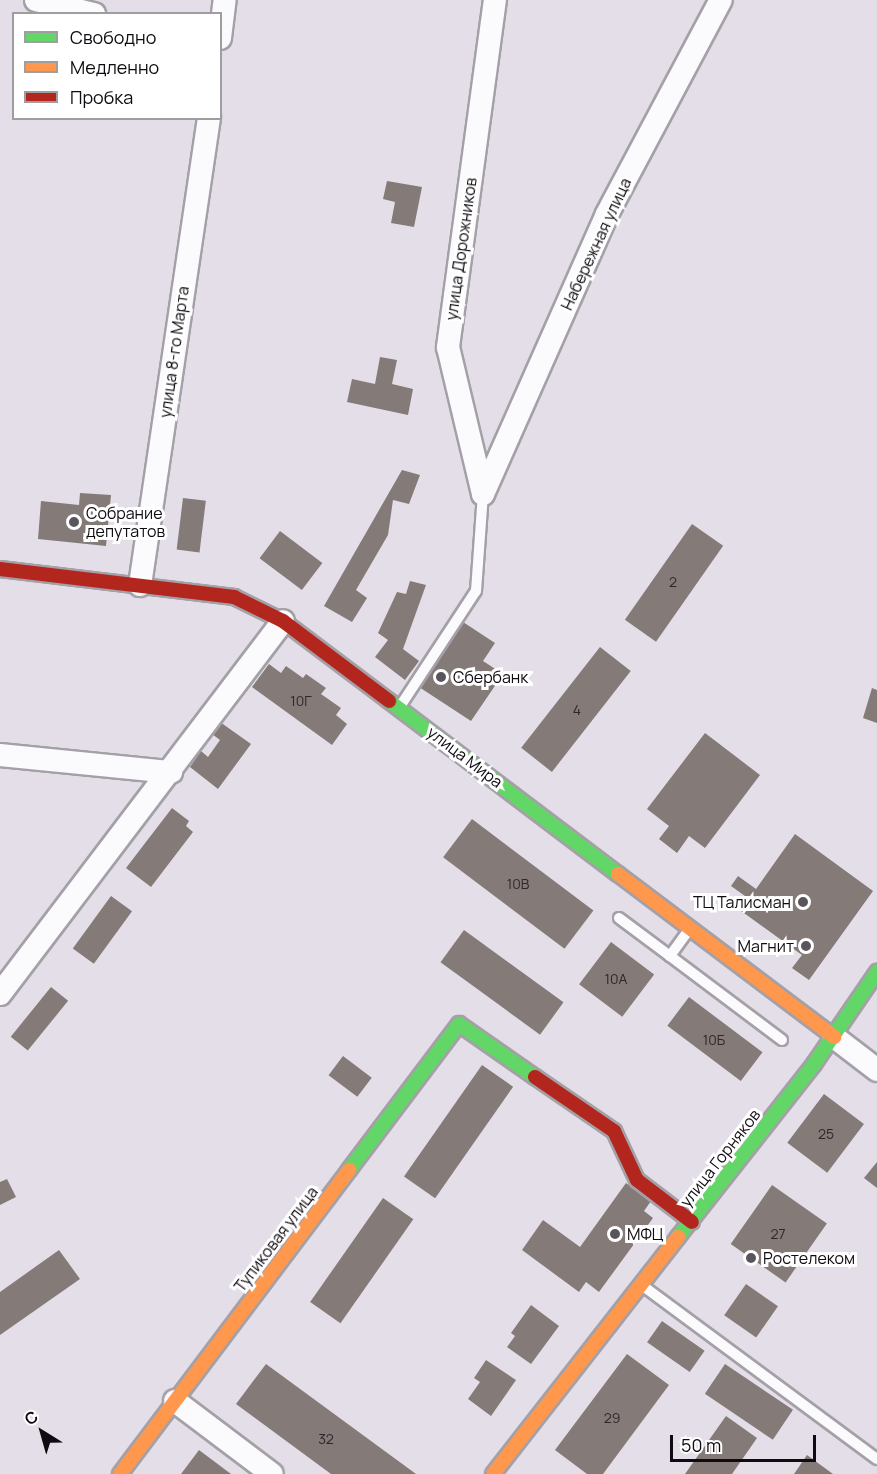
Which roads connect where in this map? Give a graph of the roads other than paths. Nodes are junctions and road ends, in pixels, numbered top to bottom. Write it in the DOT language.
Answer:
graph roads {
  1 [pos="36,0"];
  2 [pos="225,0"];
  3 [pos="495,0"];
  4 [pos="721,0"];
  5 [pos="86,12"];
  6 [pos="222,23"];
  7 [pos="209,120"];
  8 [pos="483,494"];
  9 [pos="0,569"];
  10 [pos="140,585"];
  11 [pos="283,621"];
  12 [pos="399,708"];
  13 [pos="0,755"];
  14 [pos="171,772"];
  15 [pos="619,918"];
  16 [pos="689,928"];
  17 [pos="670,956"];
  18 [pos="877,972"];
  19 [pos="0,994"];
  20 [pos="834,1037"];
  21 [pos="782,1040"];
  22 [pos="877,1070"];
  23 [pos="692,1222"];
  24 [pos="642,1286"];
  25 [pos="175,1401"];
  26 [pos="877,1459"];
  27 [pos="120,1474"];
  28 [pos="272,1474"];
  29 [pos="493,1474"];
  1 -- 5 [label="street"];
  2 -- 6 [label="street"];
  3 -- 8 [label="street, улица Дорожников"];
  4 -- 8 [label="street, Набережная улица"];
  7 -- 10 [label="street, улица 8-го Марта"];
  8 -- 12 [label="lane"];
  9 -- 10 [label="main road, улица Мира"];
  10 -- 11 [label="main road, улица Мира"];
  11 -- 12 [label="main road, улица Мира"];
  11 -- 14 [label="street"];
  12 -- 16 [label="main road, улица Мира"];
  13 -- 14 [label="street"];
  14 -- 19 [label="street"];
  15 -- 17 [label="lane"];
  16 -- 17 [label="lane"];
  16 -- 20 [label="main road, улица Мира"];
  17 -- 21 [label="lane"];
  18 -- 20 [label="main road, улица Горняков"];
  20 -- 22 [label="street, улица Мира"];
  20 -- 23 [label="main road, улица Горняков"];
  23 -- 24 [label="main road, улица Горняков"];
  23 -- 25 [label="main road, Тупиковая улица"];
  24 -- 26 [label="lane"];
  24 -- 29 [label="main road, улица Горняков"];
  25 -- 27 [label="main road, Тупиковая улица"];
  25 -- 28 [label="street"];
}
